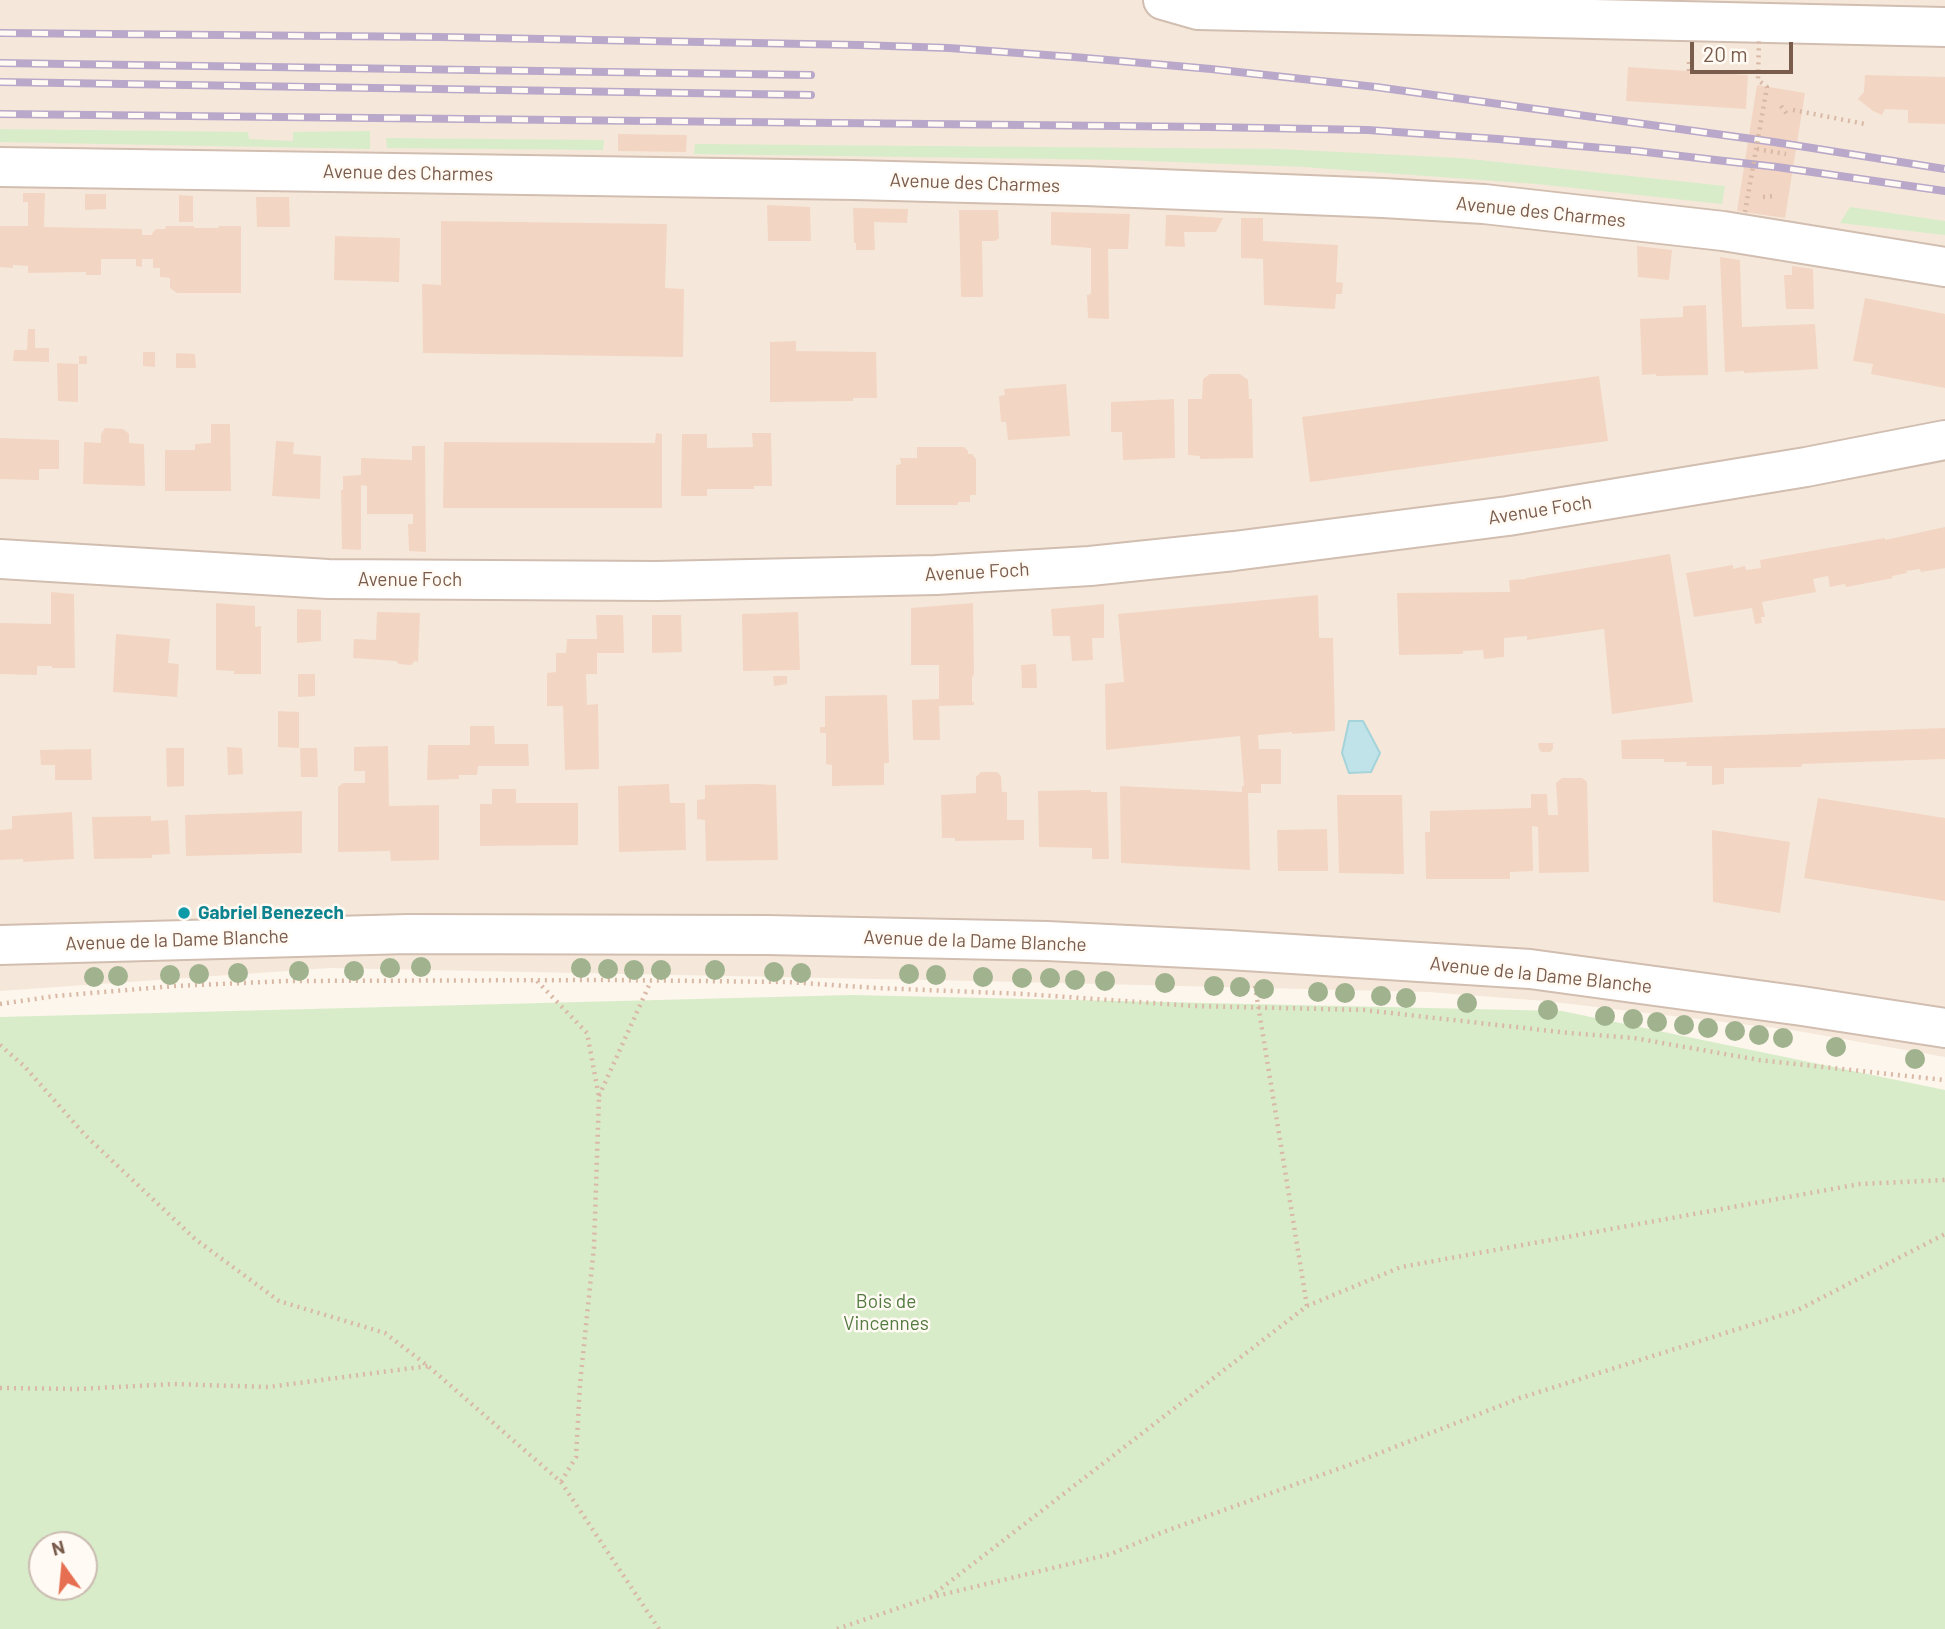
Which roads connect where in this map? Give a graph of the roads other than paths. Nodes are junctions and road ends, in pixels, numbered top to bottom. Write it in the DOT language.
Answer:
graph roads {
  1 [pos="1163,0"];
  2 [pos="1873,13"];
  3 [pos="1945,27"];
  4 [pos="0,167"];
  5 [pos="1945,267"];
  6 [pos="1945,440"];
  7 [pos="0,559"];
  8 [pos="0,945"];
  9 [pos="1945,1028"];
  1 -- 2 [label="street"];
  2 -- 3 [label="street"];
  4 -- 5 [label="street, Avenue des Charmes"];
  6 -- 7 [label="street, Avenue Foch"];
  8 -- 9 [label="street, Avenue de la Dame Blanche"];
}
